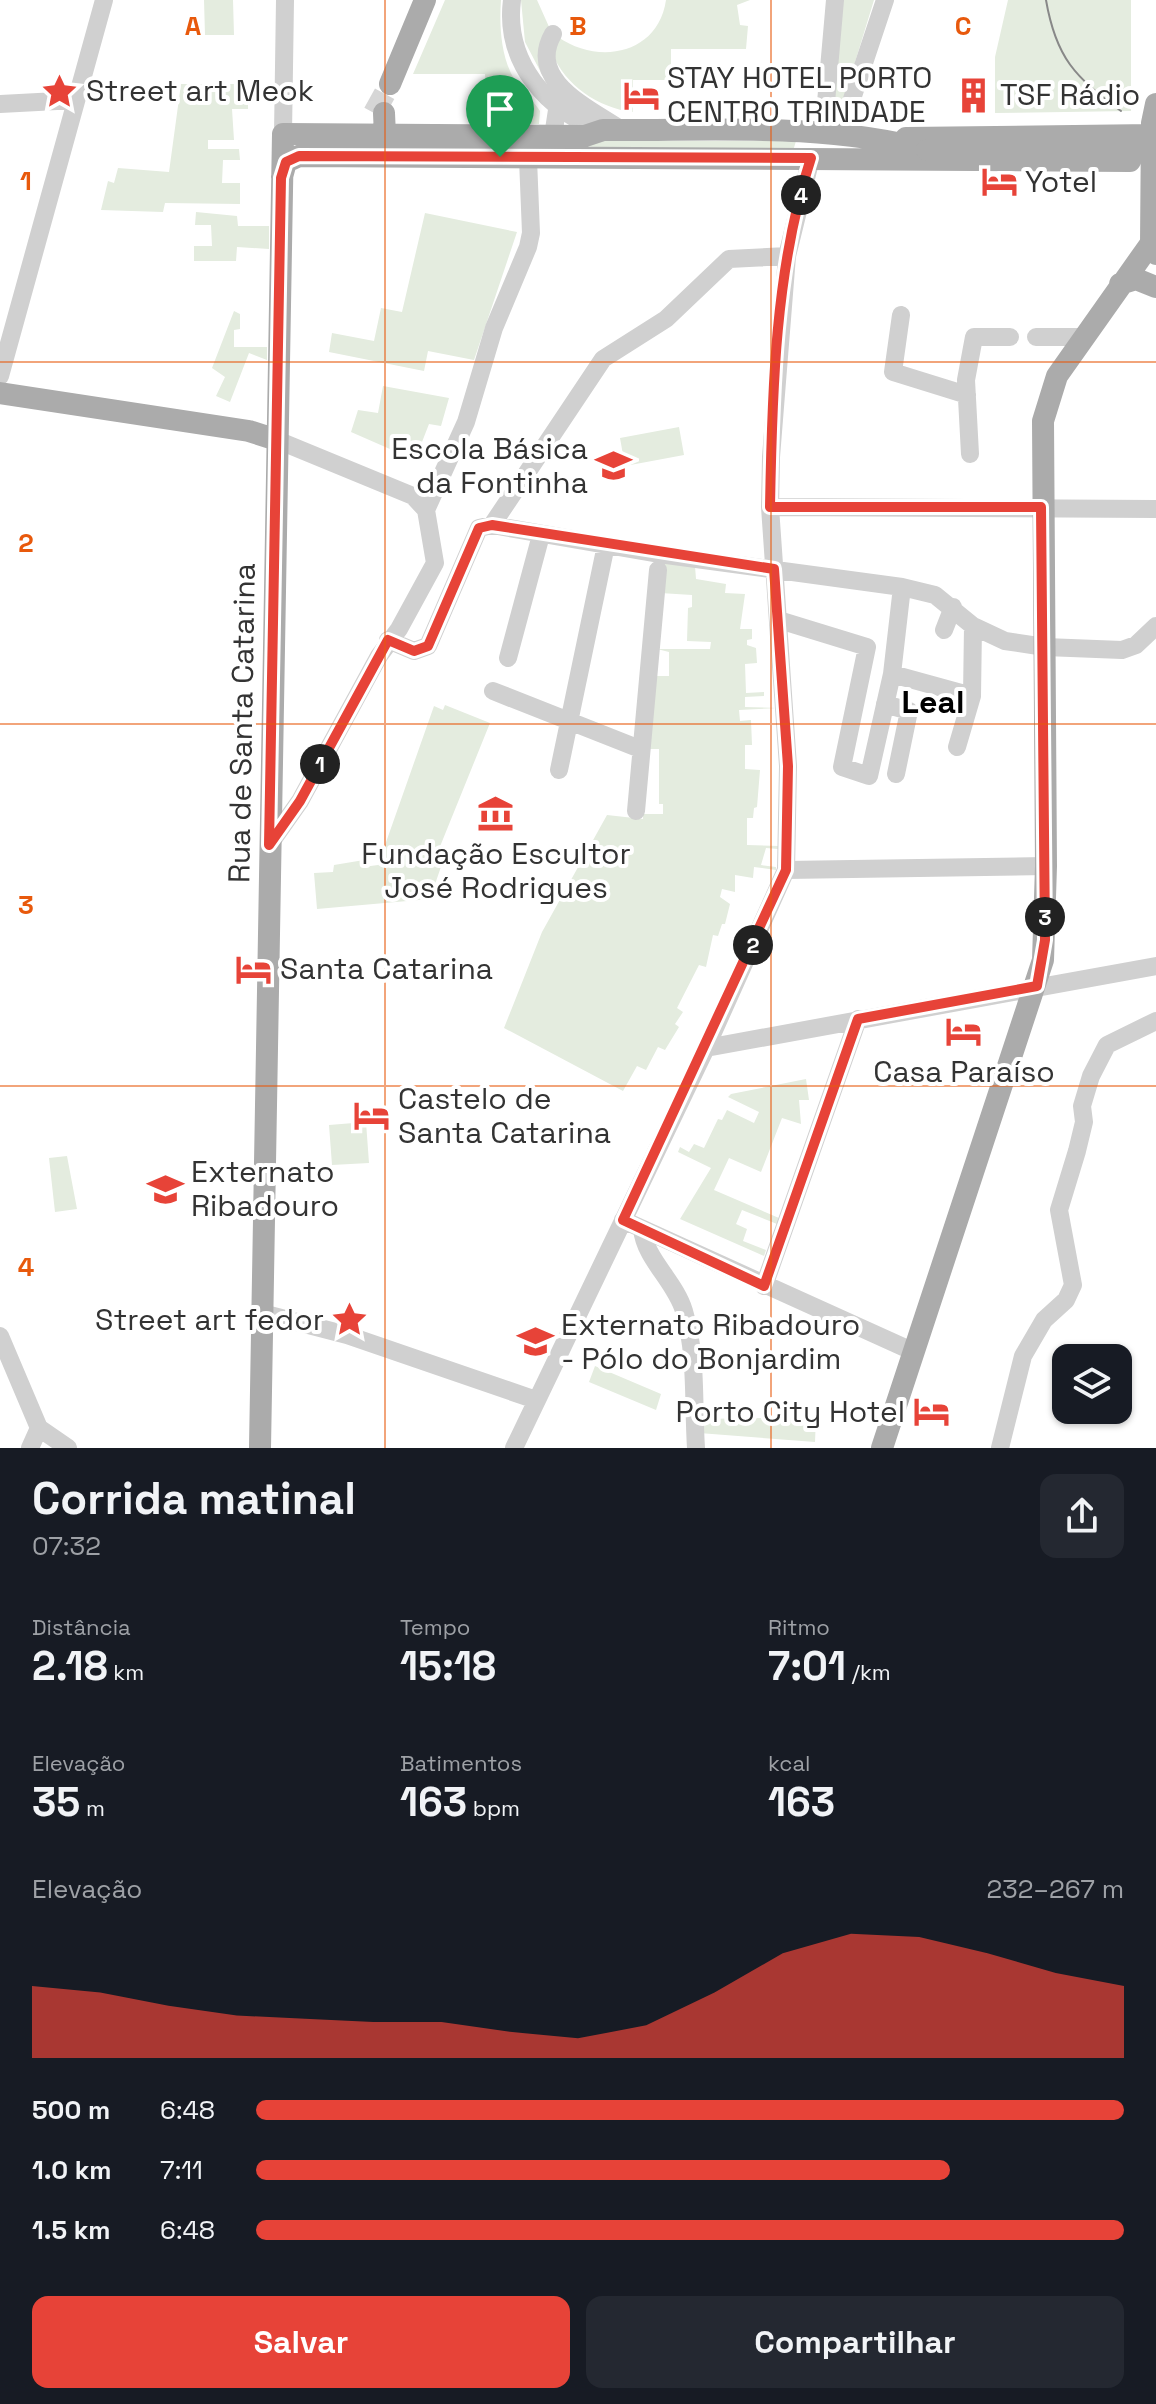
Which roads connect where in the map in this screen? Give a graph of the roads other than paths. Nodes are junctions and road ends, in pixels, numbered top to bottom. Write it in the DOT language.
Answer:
graph roads {
  1 [pos="104,0"];
  2 [pos="285,0"];
  3 [pos="425,0"];
  4 [pos="512,0"];
  5 [pos="835,0"];
  6 [pos="885,0"];
  7 [pos="553,34"];
  8 [pos="390,84"];
  9 [pos="76,100"];
  10 [pos="0,104"];
  11 [pos="1156,104"];
  12 [pos="557,110"];
  13 [pos="613,130"];
  14 [pos="283,134"];
  15 [pos="356,134"];
  16 [pos="385,136"];
  17 [pos="553,136"];
  18 [pos="1093,136"];
  19 [pos="889,149"];
  20 [pos="1154,152"];
  21 [pos="397,156"];
  22 [pos="811,158"];
  23 [pos="528,159"];
  24 [pos="1094,161"];
  25 [pos="281,178"];
  26 [pos="1153,249"];
  27 [pos="787,256"];
  28 [pos="1120,284"];
  29 [pos="1156,287"];
  30 [pos="901,315"];
  31 [pos="1010,337"];
  32 [pos="1036,337"];
  33 [pos="1083,337"];
  34 [pos="0,376"];
  35 [pos="0,393"];
  36 [pos="967,395"];
  37 [pos="277,440"];
  38 [pos="970,454"];
  39 [pos="770,507"];
  40 [pos="1041,507"];
  41 [pos="1156,509"];
  42 [pos="426,510"];
  43 [pos="492,525"];
  44 [pos="541,535"];
  45 [pos="606,545"];
  46 [pos="774,569"];
  47 [pos="658,570"];
  48 [pos="902,587"];
  49 [pos="953,607"];
  50 [pos="779,620"];
  51 [pos="973,626"];
  52 [pos="1156,626"];
  53 [pos="944,630"];
  54 [pos="388,640"];
  55 [pos="1045,647"];
  56 [pos="508,658"];
  57 [pos="892,674"];
  58 [pos="493,691"];
  59 [pos="972,696"];
  60 [pos="885,704"];
  61 [pos="572,721"];
  62 [pos="957,747"];
  63 [pos="640,749"];
  64 [pos="559,770"];
  65 [pos="896,774"];
  66 [pos="636,811"];
  67 [pos="269,845"];
  68 [pos="1046,866"];
  69 [pos="786,870"];
  70 [pos="1156,966"];
  71 [pos="1037,986"];
  72 [pos="858,1019"];
  73 [pos="1156,1021"];
  74 [pos="706,1048"];
  75 [pos="623,1220"];
  76 [pos="642,1229"];
  77 [pos="764,1286"];
  78 [pos="262,1313"];
  79 [pos="0,1336"];
  80 [pos="912,1351"];
  81 [pos="536,1400"];
  82 [pos="39,1428"];
  83 [pos="30,1448"];
  84 [pos="68,1448"];
  85 [pos="260,1448"];
  86 [pos="514,1448"];
  87 [pos="696,1448"];
  88 [pos="882,1448"];
  89 [pos="1000,1448"];
  1 -- 9 [label="street"];
  2 -- 14 [label="street, Rua de Santa Catarina"];
  3 -- 8 [label="main road"];
  4 -- 12 [label="street"];
  5 -- 6 [label="street"];
  7 -- 13 [label="street"];
  9 -- 10 [label="street"];
  9 -- 34 [label="street"];
  11 -- 20 [label="main road"];
  12 -- 13 [label="street"];
  12 -- 17 [label="street"];
  13 -- 17 [label="main road"];
  13 -- 19 [label="main road"];
  14 -- 15 [label="main road"];
  14 -- 25 [label="main road, Rua de Santa Catarina"];
  15 -- 16 [label="main road"];
  15 -- 16 [label="main road"];
  16 -- 17 [label="main road"];
  16 -- 21 [label="main road"];
  17 -- 23 [label="street"];
  18 -- 19 [label="main road"];
  18 -- 20 [label="main road"];
  18 -- 24 [label="main road"];
  19 -- 20 [label="main road, bridge"];
  19 -- 22 [label="main road"];
  19 -- 24 [label="main road"];
  20 -- 24 [label="main road"];
  20 -- 26 [label="main road"];
  21 -- 23 [label="main road"];
  21 -- 25 [label="main road"];
  22 -- 23 [label="main road"];
  22 -- 27 [label="street"];
  23 -- 42 [label="street"];
  25 -- 37 [label="main road, Rua de Santa Catarina"];
  26 -- 28 [label="main road"];
  27 -- 39 [label="street"];
  27 -- 43 [label="street"];
  28 -- 29 [label="main road"];
  28 -- 33 [label="main road"];
  30 -- 36 [label="street"];
  31 -- 36 [label="street"];
  32 -- 33 [label="street"];
  33 -- 40 [label="main road"];
  35 -- 37 [label="main road"];
  36 -- 38 [label="street"];
  37 -- 42 [label="street"];
  37 -- 67 [label="main road, Rua de Santa Catarina"];
  39 -- 40 [label="street"];
  39 -- 46 [label="street"];
  40 -- 41 [label="street"];
  40 -- 55 [label="main road"];
  42 -- 54 [label="street"];
  43 -- 44 [label="street"];
  43 -- 54 [label="street"];
  44 -- 45 [label="street"];
  44 -- 56 [label="street"];
  45 -- 46 [label="street"];
  45 -- 61 [label="street"];
  46 -- 48 [label="street"];
  46 -- 50 [label="street"];
  47 -- 63 [label="street"];
  48 -- 49 [label="street"];
  48 -- 57 [label="street"];
  49 -- 51 [label="street"];
  49 -- 53 [label="street"];
  50 -- 60 [label="street"];
  50 -- 69 [label="street"];
  51 -- 55 [label="street"];
  51 -- 59 [label="street"];
  52 -- 55 [label="street"];
  54 -- 67 [label="street"];
  55 -- 68 [label="main road"];
  57 -- 59 [label="street"];
  57 -- 60 [label="street"];
  58 -- 61 [label="street"];
  59 -- 62 [label="street"];
  60 -- 65 [label="street"];
  61 -- 63 [label="street"];
  61 -- 64 [label="street"];
  63 -- 66 [label="street"];
  67 -- 78 [label="main road, Rua de Santa Catarina"];
  68 -- 69 [label="street"];
  68 -- 71 [label="main road"];
  69 -- 74 [label="street"];
  70 -- 71 [label="street"];
  71 -- 72 [label="street"];
  71 -- 80 [label="main road"];
  72 -- 74 [label="street"];
  72 -- 77 [label="street"];
  73 -- 89 [label="street"];
  74 -- 75 [label="street"];
  75 -- 76 [label="street"];
  75 -- 81 [label="street"];
  76 -- 77 [label="street"];
  76 -- 87 [label="street"];
  77 -- 80 [label="street"];
  78 -- 81 [label="street"];
  78 -- 85 [label="main road, Rua de Santa Catarina"];
  79 -- 82 [label="street"];
  80 -- 88 [label="main road"];
  81 -- 86 [label="street"];
  82 -- 83 [label="street"];
  82 -- 84 [label="street"];
}
